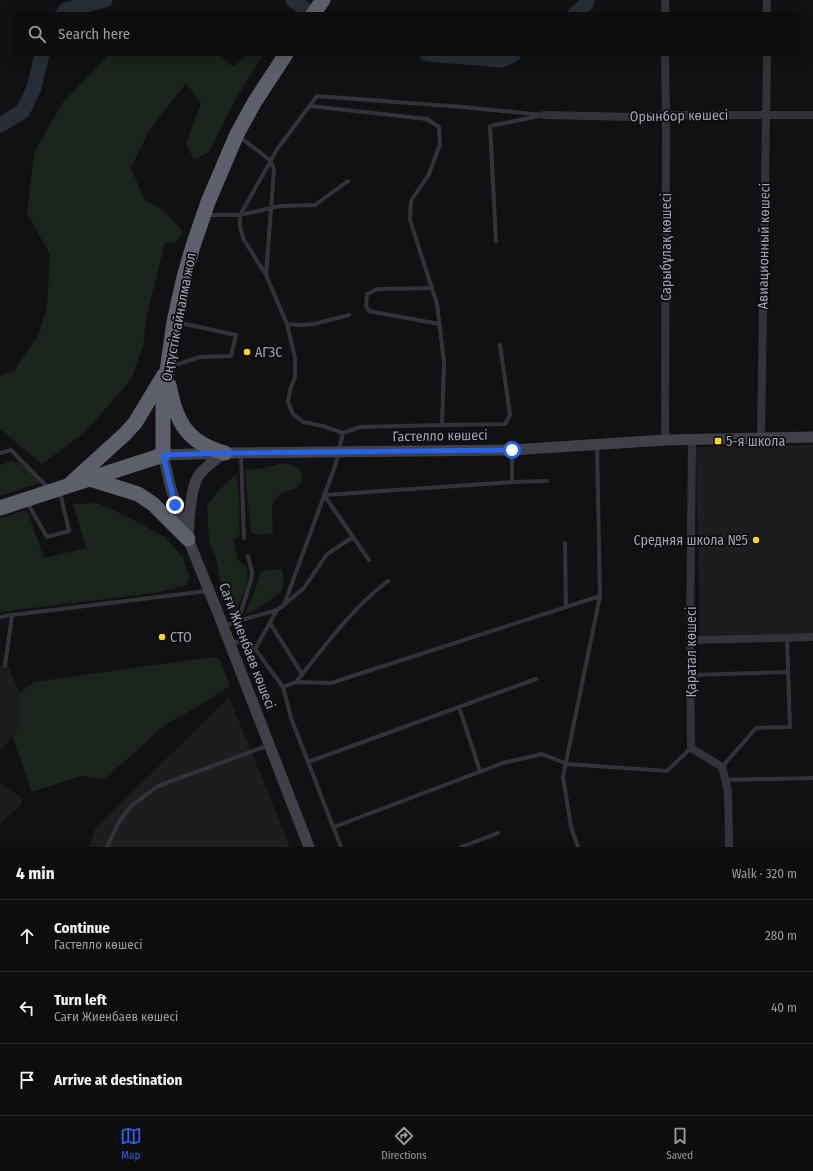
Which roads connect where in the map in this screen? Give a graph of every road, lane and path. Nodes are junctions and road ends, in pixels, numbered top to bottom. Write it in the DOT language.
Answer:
graph roads {
  1 [pos="323,0"];
  2 [pos="665,0"];
  3 [pos="767,0"];
  4 [pos="314,12"];
  5 [pos="665,12"];
  6 [pos="767,12"];
  7 [pos="285,56"];
  8 [pos="665,56"];
  9 [pos="767,56"];
  10 [pos="310,106"];
  11 [pos="767,114"];
  12 [pos="544,115"];
  13 [pos="666,115"];
  14 [pos="813,115"];
  15 [pos="237,134"];
  16 [pos="271,161"];
  17 [pos="348,181"];
  18 [pos="272,208"];
  19 [pos="204,215"];
  20 [pos="240,215"];
  21 [pos="496,241"];
  22 [pos="266,275"];
  23 [pos="432,288"];
  24 [pos="348,315"];
  25 [pos="174,322"];
  26 [pos="287,324"];
  27 [pos="439,324"];
  28 [pos="500,345"];
  29 [pos="167,369"];
  30 [pos="442,425"];
  31 [pos="343,433"];
  32 [pos="813,437"];
  33 [pos="761,438"];
  34 [pos="692,439"];
  35 [pos="665,440"];
  36 [pos="597,445"];
  37 [pos="512,450"];
  38 [pos="339,452"];
  39 [pos="0,453"];
  40 [pos="226,453"];
  41 [pos="241,453"];
  42 [pos="163,455"];
  43 [pos="90,479"];
  44 [pos="547,481"];
  45 [pos="512,482"];
  46 [pos="59,489"];
  47 [pos="324,495"];
  48 [pos="26,501"];
  49 [pos="0,508"];
  50 [pos="353,537"];
  51 [pos="244,538"];
  52 [pos="188,539"];
  53 [pos="565,543"];
  54 [pos="248,556"];
  55 [pos="368,560"];
  56 [pos="388,581"];
  57 [pos="209,590"];
  58 [pos="600,596"];
  59 [pos="284,605"];
  60 [pos="566,607"];
  61 [pos="277,610"];
  62 [pos="12,616"];
  63 [pos="0,617"];
  64 [pos="238,621"];
  65 [pos="270,623"];
  66 [pos="223,626"];
  67 [pos="787,637"];
  68 [pos="813,637"];
  69 [pos="690,640"];
  70 [pos="229,641"];
  71 [pos="255,649"];
  72 [pos="5,666"];
  73 [pos="788,672"];
  74 [pos="302,674"];
  75 [pos="691,675"];
  76 [pos="536,679"];
  77 [pos="296,682"];
  78 [pos="283,687"];
  79 [pos="458,707"];
  80 [pos="269,745"];
  81 [pos="691,748"];
  82 [pos="308,762"];
  83 [pos="567,764"];
  84 [pos="722,767"];
  85 [pos="480,771"];
  86 [pos="813,778"];
  87 [pos="725,780"];
  88 [pos="334,827"];
  89 [pos="498,833"];
  90 [pos="107,847"];
  91 [pos="309,847"];
  92 [pos="342,847"];
  93 [pos="461,847"];
  94 [pos="578,847"];
  95 [pos="729,847"];
  1 -- 4 [label="highway"];
  2 -- 5 [label="street"];
  3 -- 6 [label="street"];
  7 -- 15 [label="highway, Оңтүстік айналма жол"];
  8 -- 13 [label="street, Сарыбұлақ көшесі"];
  9 -- 11 [label="street, Авиационный көшесі"];
  10 -- 12 [label="lane"];
  10 -- 16 [label="lane"];
  10 -- 23 [label="lane"];
  11 -- 13 [label="street, Орынбор көшесі"];
  11 -- 14 [label="street, Орынбор көшесі"];
  11 -- 33 [label="street, Авиационный көшесі"];
  12 -- 13 [label="street, Орынбор көшесі"];
  12 -- 21 [label="lane"];
  13 -- 35 [label="street, Сарыбұлақ көшесі"];
  15 -- 16 [label="lane"];
  15 -- 19 [label="highway, Оңтүстік айналма жол"];
  16 -- 18 [label="lane"];
  16 -- 20 [label="lane"];
  17 -- 18 [label="lane"];
  18 -- 20 [label="lane"];
  18 -- 22 [label="lane"];
  19 -- 20 [label="lane"];
  19 -- 25 [label="highway, Оңтүстік айналма жол"];
  20 -- 22 [label="lane"];
  22 -- 26 [label="lane"];
  23 -- 27 [label="lane"];
  23 -- 27 [label="lane"];
  24 -- 26 [label="lane"];
  25 -- 29 [label="highway, Оңтүстік айналма жол"];
  25 -- 29 [label="lane"];
  26 -- 31 [label="lane"];
  27 -- 30 [label="lane"];
  28 -- 30 [label="lane"];
  29 -- 40 [label="highway"];
  29 -- 42 [label="highway, Оңтүстік айналма жол"];
  29 -- 46 [label="highway"];
  30 -- 31 [label="lane"];
  31 -- 38 [label="lane"];
  32 -- 33 [label="street, Гастелло көшесі"];
  33 -- 34 [label="street, Гастелло көшесі"];
  34 -- 35 [label="street, Гастелло көшесі"];
  34 -- 69 [label="street, Қаратал көшесі"];
  35 -- 36 [label="street, Гастелло көшесі"];
  36 -- 37 [label="street, Гастелло көшесі"];
  36 -- 58 [label="lane"];
  37 -- 38 [label="street, Гастелло көшесі"];
  37 -- 45 [label="lane"];
  38 -- 41 [label="street, Гастелло көшесі"];
  38 -- 47 [label="lane"];
  39 -- 46 [label="lane"];
  40 -- 41 [label="street, Гастелло көшесі"];
  40 -- 42 [label="street, Гастелло көшесі"];
  40 -- 52 [label="street"];
  41 -- 51 [label="lane"];
  42 -- 43 [label="highway"];
  42 -- 52 [label="street, Сағи Жиенбаев көшесі"];
  43 -- 46 [label="highway"];
  43 -- 52 [label="highway"];
  44 -- 45 [label="lane"];
  45 -- 47 [label="lane"];
  46 -- 48 [label="highway"];
  46 -- 48 [label="lane"];
  47 -- 50 [label="lane"];
  47 -- 59 [label="lane"];
  48 -- 49 [label="highway"];
  50 -- 55 [label="lane"];
  50 -- 59 [label="lane"];
  52 -- 57 [label="street, Сағи Жиенбаев көшесі"];
  53 -- 60 [label="lane"];
  54 -- 64 [label="lane"];
  56 -- 74 [label="lane"];
  57 -- 62 [label="lane"];
  57 -- 66 [label="street, Сағи Жиенбаев көшесі"];
  58 -- 60 [label="lane"];
  58 -- 83 [label="lane"];
  59 -- 61 [label="lane"];
  60 -- 77 [label="lane"];
  61 -- 64 [label="lane"];
  61 -- 65 [label="lane"];
  62 -- 63 [label="lane"];
  62 -- 72 [label="lane"];
  64 -- 66 [label="lane"];
  65 -- 71 [label="lane"];
  65 -- 74 [label="lane"];
  66 -- 70 [label="street, Сағи Жиенбаев көшесі"];
  67 -- 68 [label="street"];
  67 -- 69 [label="street"];
  67 -- 73 [label="lane"];
  69 -- 75 [label="street, Қаратал көшесі"];
  70 -- 71 [label="lane"];
  70 -- 80 [label="street, Сағи Жиенбаев көшесі"];
  71 -- 78 [label="lane"];
  73 -- 75 [label="lane"];
  73 -- 84 [label="lane"];
  74 -- 77 [label="lane"];
  75 -- 81 [label="street, Қаратал көшесі"];
  76 -- 79 [label="lane"];
  77 -- 78 [label="lane"];
  78 -- 82 [label="lane"];
  79 -- 82 [label="lane"];
  79 -- 85 [label="lane"];
  80 -- 90 [label="lane"];
  80 -- 91 [label="street, Сағи Жиенбаев көшесі"];
  81 -- 83 [label="lane"];
  81 -- 84 [label="street"];
  82 -- 88 [label="lane"];
  83 -- 85 [label="lane"];
  83 -- 94 [label="lane"];
  84 -- 87 [label="street"];
  85 -- 88 [label="lane"];
  86 -- 87 [label="lane"];
  87 -- 95 [label="street"];
  88 -- 92 [label="lane"];
  89 -- 93 [label="lane"];
}
